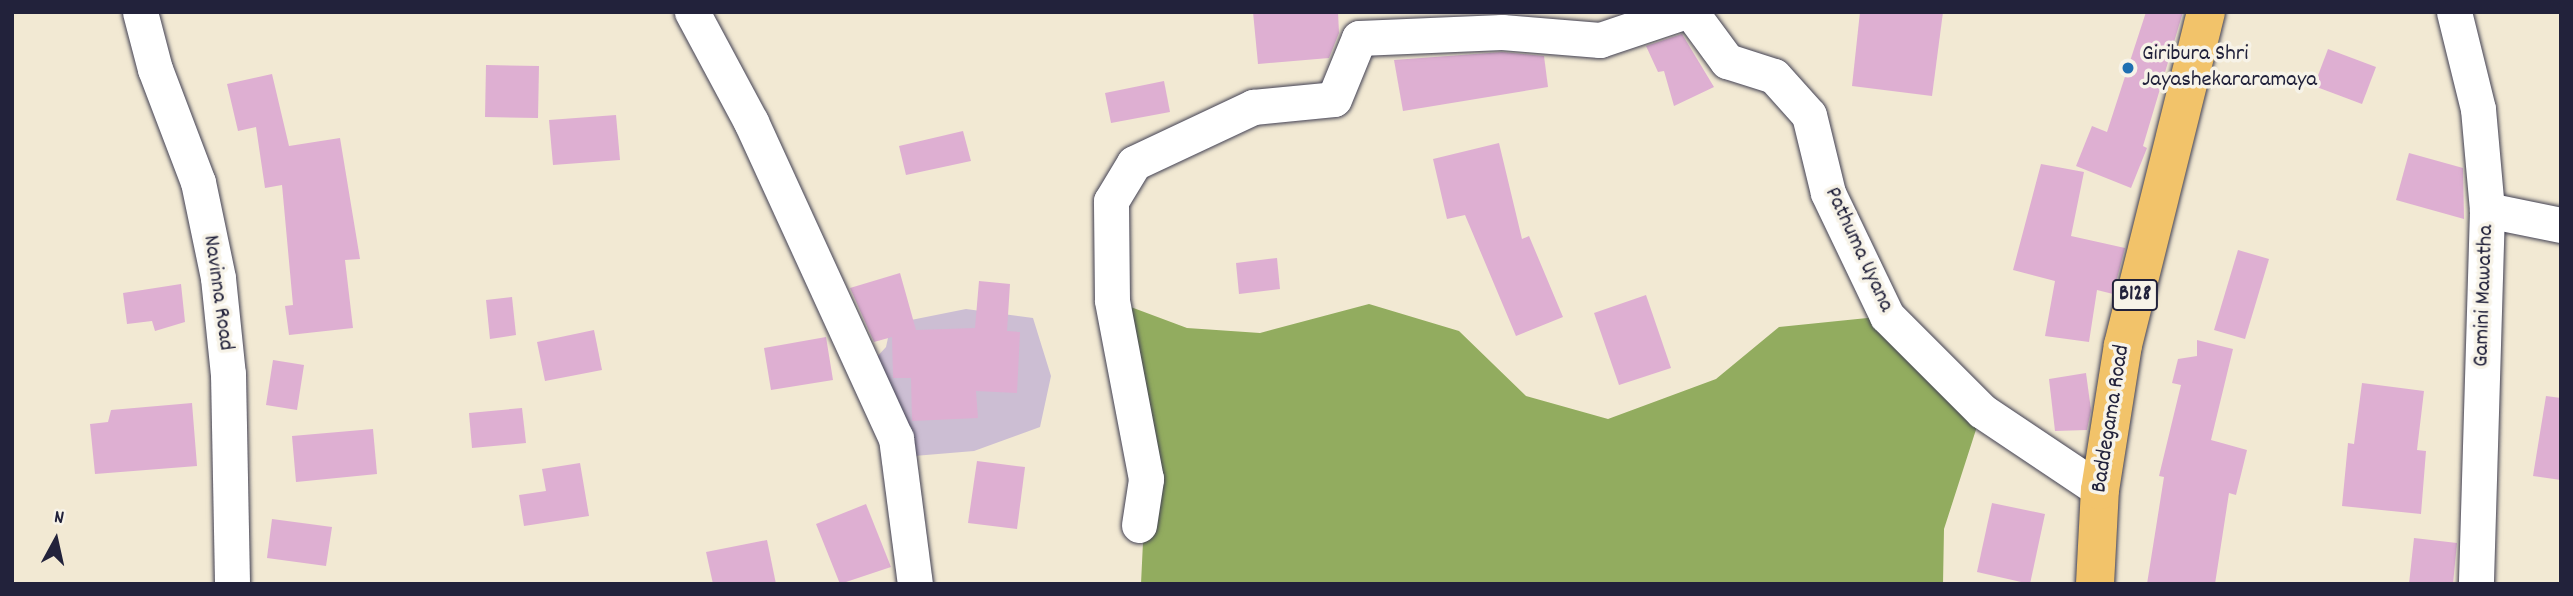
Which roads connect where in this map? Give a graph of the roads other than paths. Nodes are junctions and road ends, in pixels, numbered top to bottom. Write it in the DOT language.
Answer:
graph roads {
  1 [pos="140,12"];
  2 [pos="692,12"];
  3 [pos="1683,12"];
  4 [pos="1691,12"];
  5 [pos="2206,12"];
  6 [pos="2454,12"];
  7 [pos="2487,210"];
  8 [pos="2561,225"];
  9 [pos="2100,490"];
  10 [pos="1139,525"];
  11 [pos="232,584"];
  12 [pos="915,584"];
  13 [pos="2095,584"];
  14 [pos="2476,584"];
  1 -- 11 [label="street, Navinna Road"];
  2 -- 12 [label="street"];
  3 -- 10 [label="street"];
  4 -- 9 [label="street, Pathuma Uyana"];
  5 -- 9 [label="main road, Baddegama Road / B128"];
  6 -- 7 [label="street, Gamini Mawatha"];
  7 -- 8 [label="street"];
  7 -- 14 [label="street, Gamini Mawatha"];
  9 -- 13 [label="main road, Baddegama Road / B128"];
}
